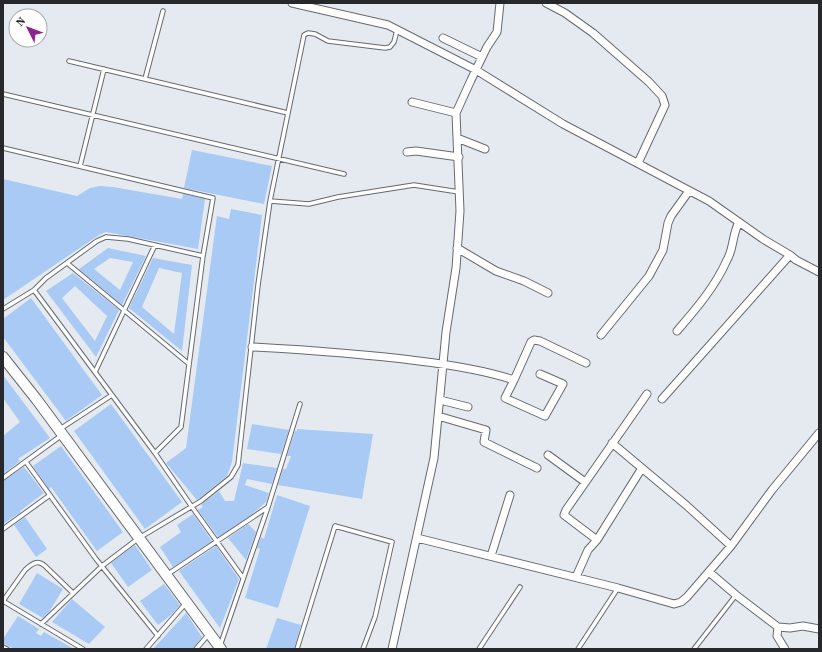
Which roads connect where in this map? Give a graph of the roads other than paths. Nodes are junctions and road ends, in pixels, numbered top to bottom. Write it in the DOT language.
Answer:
graph roads {
  1 [pos="292,3"];
  2 [pos="500,3"];
  3 [pos="546,3"];
  4 [pos="162,11"];
  5 [pos="397,30"];
  6 [pos="443,38"];
  7 [pos="482,57"];
  8 [pos="69,61"];
  9 [pos="104,69"];
  10 [pos="476,70"];
  11 [pos="145,79"];
  12 [pos="3,94"];
  13 [pos="412,102"];
  14 [pos="288,113"];
  15 [pos="456,113"];
  16 [pos="93,114"];
  17 [pos="457,138"];
  18 [pos="3,148"];
  19 [pos="485,149"];
  20 [pos="407,152"];
  21 [pos="458,157"];
  22 [pos="278,159"];
  23 [pos="638,163"];
  24 [pos="80,166"];
  25 [pos="344,174"];
  26 [pos="689,191"];
  27 [pos="459,192"];
  28 [pos="270,200"];
  29 [pos="740,222"];
  30 [pos="155,245"];
  31 [pos="457,248"];
  32 [pos="790,255"];
  33 [pos="203,256"];
  34 [pos="67,263"];
  35 [pos="819,272"];
  36 [pos="34,290"];
  37 [pos="548,293"];
  38 [pos="3,309"];
  39 [pos="125,311"];
  40 [pos="677,331"];
  41 [pos="601,335"];
  42 [pos="252,347"];
  43 [pos="3,357"];
  44 [pos="586,363"];
  45 [pos="189,364"];
  46 [pos="443,364"];
  47 [pos="95,372"];
  48 [pos="540,374"];
  49 [pos="514,380"];
  50 [pos="646,394"];
  51 [pos="112,395"];
  52 [pos="662,399"];
  53 [pos="440,400"];
  54 [pos="300,404"];
  55 [pos="468,407"];
  56 [pos="438,416"];
  57 [pos="61,432"];
  58 [pos="818,437"];
  59 [pos="612,443"];
  60 [pos="155,452"];
  61 [pos="548,456"];
  62 [pos="26,462"];
  63 [pos="537,468"];
  64 [pos="642,468"];
  65 [pos="3,478"];
  66 [pos="585,482"];
  67 [pos="50,495"];
  68 [pos="510,495"];
  69 [pos="192,507"];
  70 [pos="268,507"];
  71 [pos="3,529"];
  72 [pos="139,538"];
  73 [pos="417,538"];
  74 [pos="597,540"];
  75 [pos="216,542"];
  76 [pos="731,546"];
  77 [pos="491,556"];
  78 [pos="102,566"];
  79 [pos="708,572"];
  80 [pos="167,575"];
  81 [pos="576,577"];
  82 [pos="243,578"];
  83 [pos="520,587"];
  84 [pos="618,588"];
  85 [pos="73,593"];
  86 [pos="736,595"];
  87 [pos="3,601"];
  88 [pos="187,603"];
  89 [pos="41,624"];
  90 [pos="778,627"];
  91 [pos="819,629"];
  92 [pos="210,633"];
  93 [pos="158,636"];
  94 [pos="3,647"];
  95 [pos="221,648"];
  96 [pos="7,649"];
  97 [pos="83,649"];
  98 [pos="146,649"];
  99 [pos="196,649"];
  100 [pos="297,649"];
  101 [pos="363,649"];
  102 [pos="392,649"];
  103 [pos="479,649"];
  104 [pos="578,649"];
  105 [pos="694,649"];
  106 [pos="785,649"];
  1 -- 5 [label="street"];
  2 -- 7 [label="street"];
  3 -- 23 [label="street"];
  4 -- 11 [label="lane"];
  5 -- 10 [label="street"];
  5 -- 14 [label="lane"];
  6 -- 7 [label="street"];
  7 -- 10 [label="street"];
  8 -- 9 [label="lane"];
  9 -- 11 [label="lane"];
  9 -- 16 [label="lane"];
  10 -- 15 [label="street"];
  10 -- 23 [label="street"];
  11 -- 14 [label="lane"];
  12 -- 16 [label="lane"];
  13 -- 15 [label="street"];
  14 -- 22 [label="lane"];
  15 -- 17 [label="street"];
  16 -- 22 [label="lane"];
  16 -- 24 [label="lane"];
  17 -- 19 [label="street"];
  17 -- 21 [label="street"];
  18 -- 24 [label="lane"];
  20 -- 21 [label="street"];
  21 -- 27 [label="street"];
  22 -- 25 [label="lane"];
  22 -- 28 [label="lane"];
  23 -- 26 [label="street"];
  24 -- 33 [label="lane"];
  26 -- 29 [label="street"];
  26 -- 41 [label="street"];
  27 -- 28 [label="lane"];
  27 -- 31 [label="street"];
  28 -- 42 [label="lane"];
  29 -- 32 [label="street"];
  29 -- 40 [label="street"];
  30 -- 33 [label="lane"];
  30 -- 34 [label="lane"];
  30 -- 39 [label="lane"];
  31 -- 37 [label="street"];
  31 -- 46 [label="street"];
  32 -- 35 [label="street"];
  32 -- 52 [label="street"];
  33 -- 45 [label="lane"];
  34 -- 36 [label="lane"];
  34 -- 39 [label="lane"];
  36 -- 38 [label="lane"];
  36 -- 47 [label="lane"];
  39 -- 45 [label="lane"];
  39 -- 47 [label="lane"];
  42 -- 46 [label="street"];
  42 -- 69 [label="lane"];
  43 -- 57 [label="street"];
  44 -- 49 [label="street"];
  45 -- 60 [label="lane"];
  46 -- 49 [label="street"];
  46 -- 53 [label="street"];
  47 -- 51 [label="lane"];
  48 -- 49 [label="street"];
  50 -- 59 [label="street"];
  51 -- 57 [label="lane"];
  51 -- 60 [label="lane"];
  53 -- 55 [label="street"];
  53 -- 56 [label="street"];
  54 -- 70 [label="lane"];
  56 -- 63 [label="street"];
  56 -- 73 [label="street"];
  57 -- 62 [label="lane"];
  57 -- 72 [label="street"];
  58 -- 76 [label="street"];
  59 -- 64 [label="street"];
  59 -- 66 [label="street"];
  60 -- 69 [label="lane"];
  61 -- 66 [label="street"];
  62 -- 65 [label="lane"];
  62 -- 67 [label="lane"];
  64 -- 74 [label="street"];
  64 -- 76 [label="street"];
  66 -- 74 [label="street"];
  67 -- 71 [label="lane"];
  67 -- 78 [label="lane"];
  68 -- 77 [label="street"];
  69 -- 72 [label="lane"];
  69 -- 75 [label="lane"];
  70 -- 75 [label="lane"];
  70 -- 82 [label="lane"];
  72 -- 78 [label="lane"];
  72 -- 80 [label="street"];
  73 -- 77 [label="street"];
  73 -- 102 [label="street"];
  74 -- 81 [label="street"];
  75 -- 80 [label="lane"];
  75 -- 82 [label="lane"];
  76 -- 79 [label="street"];
  77 -- 81 [label="street"];
  78 -- 85 [label="lane"];
  78 -- 93 [label="lane"];
  79 -- 84 [label="street"];
  79 -- 86 [label="street"];
  80 -- 88 [label="street"];
  81 -- 84 [label="street"];
  82 -- 95 [label="lane"];
  83 -- 103 [label="lane"];
  84 -- 104 [label="lane"];
  85 -- 87 [label="lane"];
  85 -- 89 [label="lane"];
  86 -- 90 [label="street"];
  86 -- 105 [label="lane"];
  87 -- 89 [label="lane"];
  88 -- 92 [label="street"];
  88 -- 93 [label="lane"];
  89 -- 97 [label="lane"];
  90 -- 91 [label="street"];
  90 -- 106 [label="street"];
  92 -- 95 [label="street"];
  92 -- 99 [label="lane"];
  93 -- 98 [label="lane"];
  94 -- 96 [label="lane"];
  100 -- 101 [label="lane"];
}
